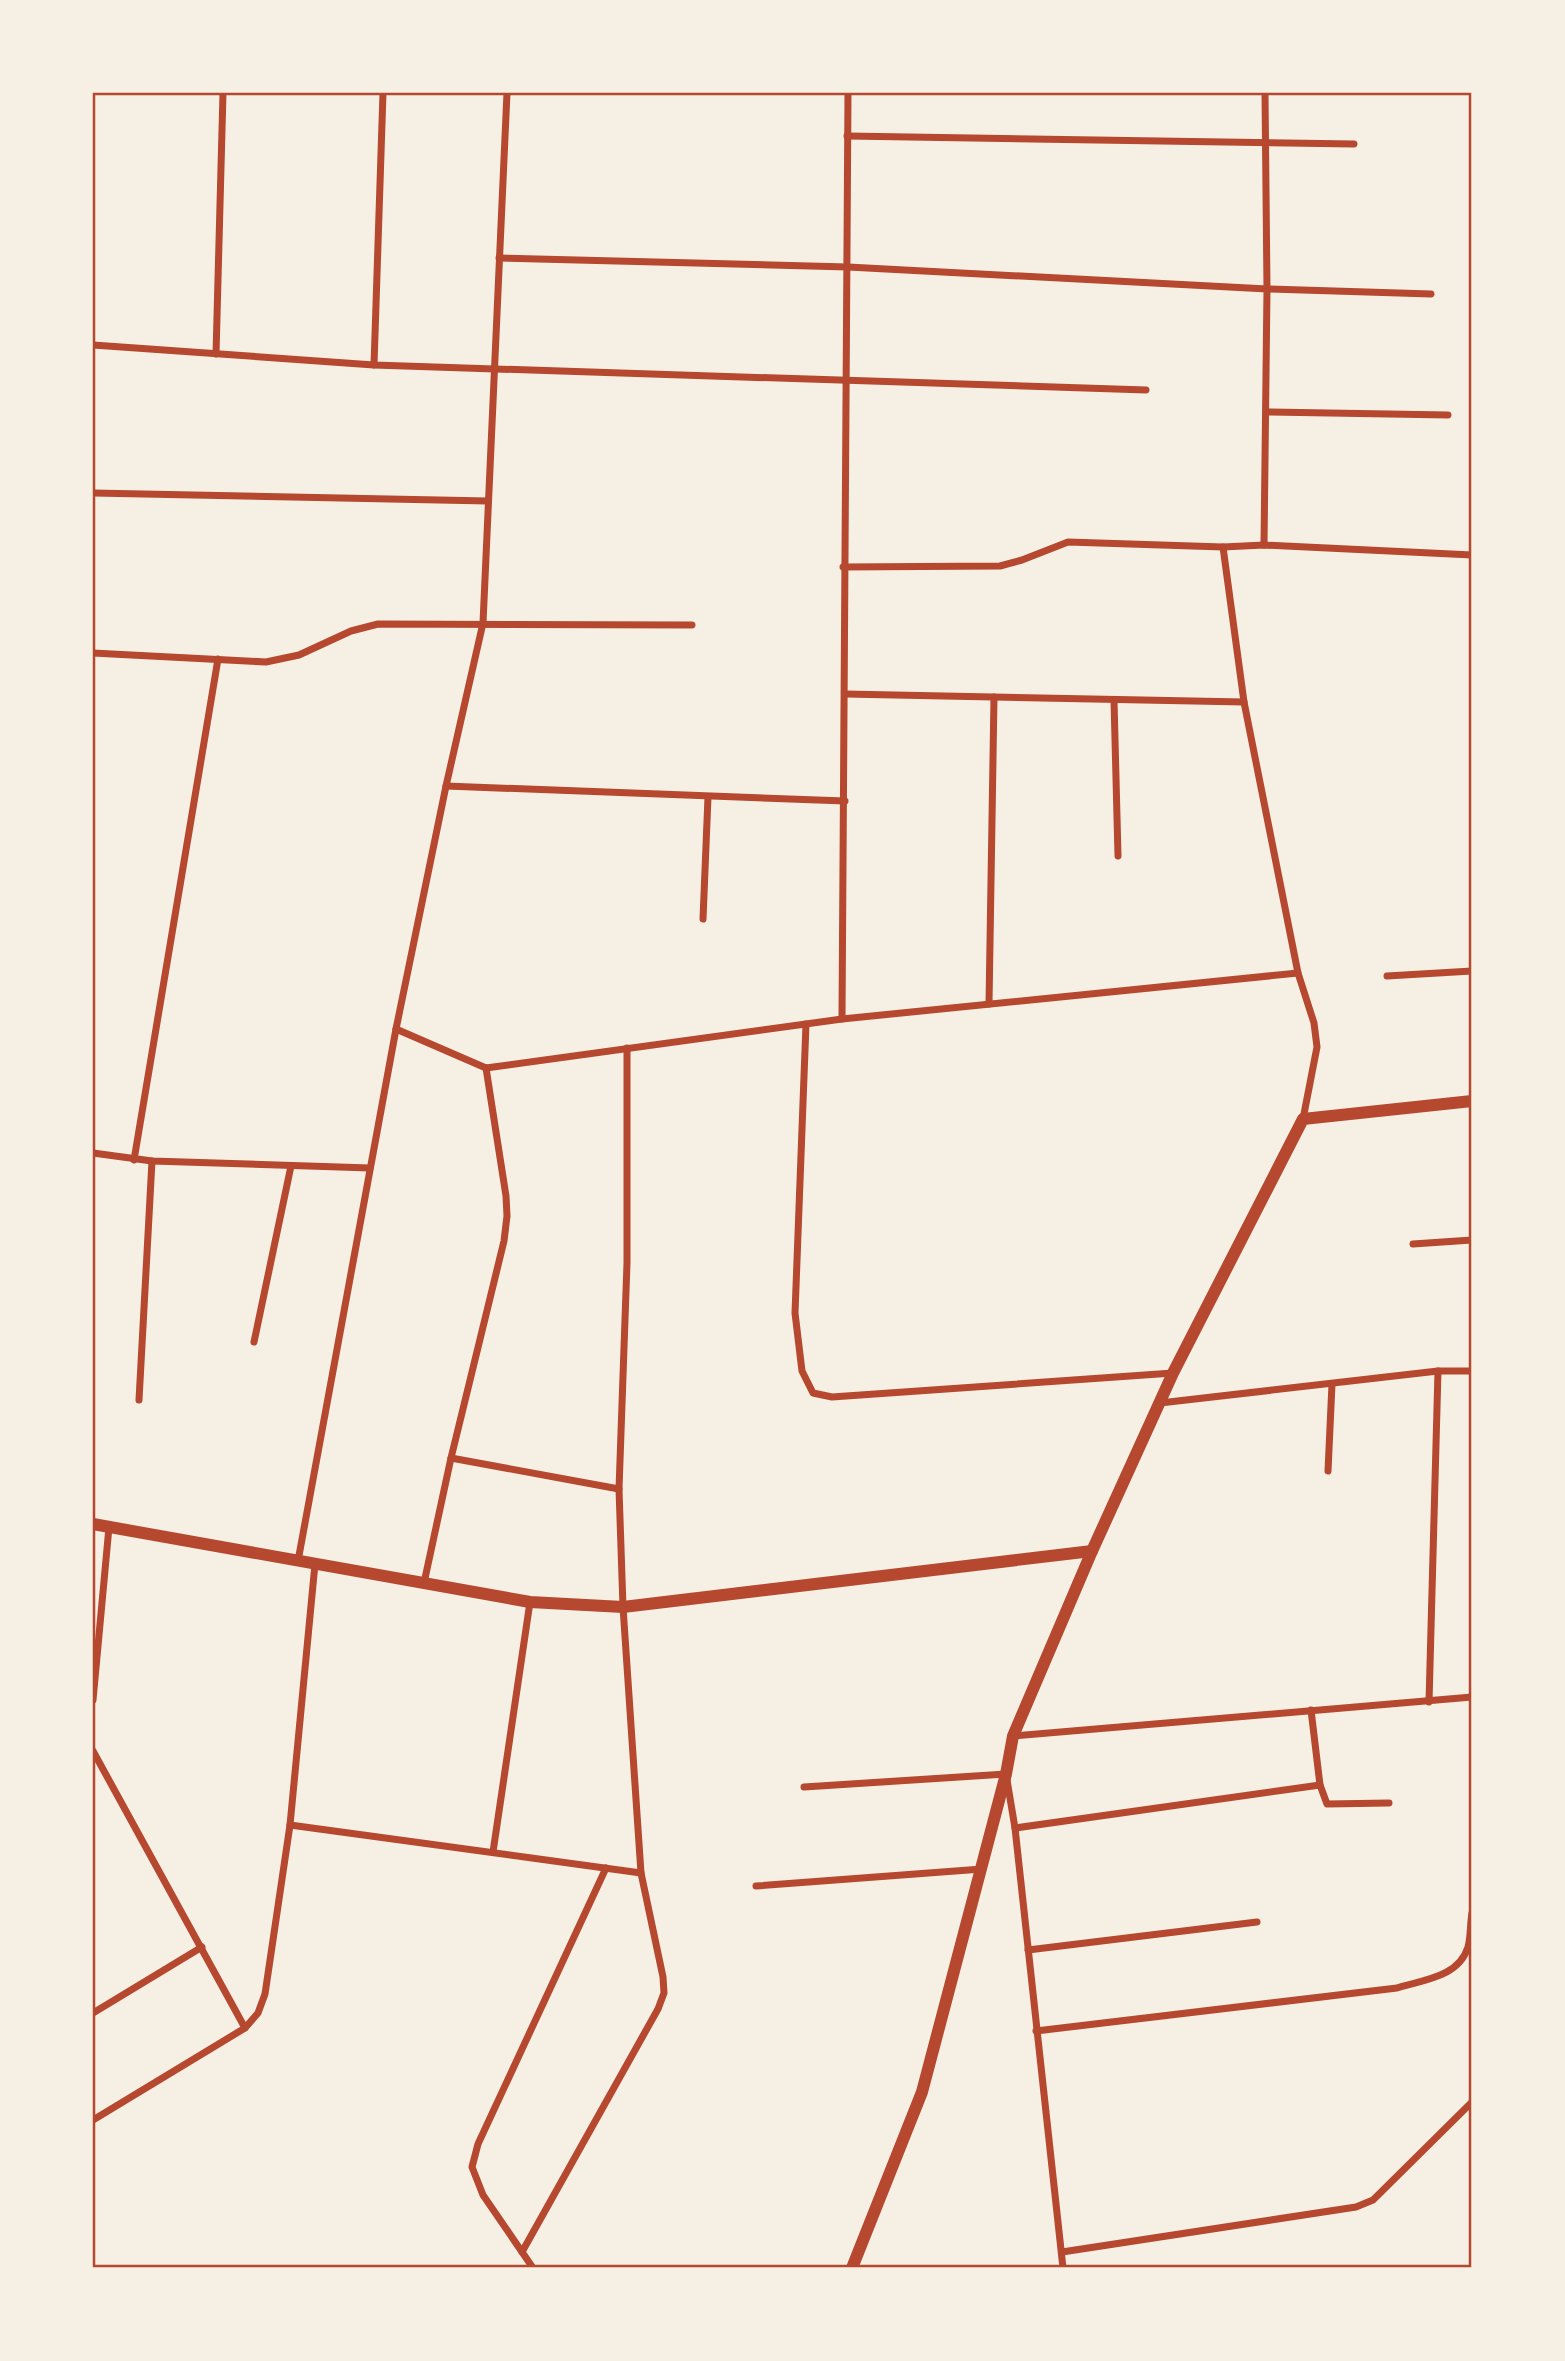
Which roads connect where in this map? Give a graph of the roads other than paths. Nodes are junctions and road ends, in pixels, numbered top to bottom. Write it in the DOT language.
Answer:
graph roads {
  1 [pos="223,93"];
  2 [pos="383,93"];
  3 [pos="507,93"];
  4 [pos="848,93"];
  5 [pos="1265,93"];
  6 [pos="848,136"];
  7 [pos="1266,142"];
  8 [pos="1354,144"];
  9 [pos="499,258"];
  10 [pos="848,267"];
  11 [pos="1267,289"];
  12 [pos="1431,294"];
  13 [pos="93,345"];
  14 [pos="216,354"];
  15 [pos="374,365"];
  16 [pos="494,370"];
  17 [pos="846,382"];
  18 [pos="1146,390"];
  19 [pos="1266,412"];
  20 [pos="1448,415"];
  21 [pos="93,493"];
  22 [pos="488,501"];
  23 [pos="1264,545"];
  24 [pos="1223,547"];
  25 [pos="1472,555"];
  26 [pos="843,567"];
  27 [pos="483,623"];
  28 [pos="692,625"];
  29 [pos="93,653"];
  30 [pos="218,659"];
  31 [pos="845,694"];
  32 [pos="994,697"];
  33 [pos="1114,700"];
  34 [pos="1244,702"];
  35 [pos="446,786"];
  36 [pos="708,797"];
  37 [pos="845,801"];
  38 [pos="1118,856"];
  39 [pos="703,919"];
  40 [pos="1472,971"];
  41 [pos="1298,973"];
  42 [pos="1387,976"];
  43 [pos="989,1004"];
  44 [pos="842,1019"];
  45 [pos="806,1024"];
  46 [pos="396,1029"];
  47 [pos="626,1048"];
  48 [pos="486,1068"];
  49 [pos="1472,1101"];
  50 [pos="1303,1119"];
  51 [pos="93,1153"];
  52 [pos="134,1160"];
  53 [pos="152,1161"];
  54 [pos="291,1166"];
  55 [pos="370,1168"];
  56 [pos="1472,1240"];
  57 [pos="1413,1244"];
  58 [pos="254,1342"];
  59 [pos="1438,1371"];
  60 [pos="1472,1371"];
  61 [pos="1173,1373"];
  62 [pos="1332,1384"];
  63 [pos="139,1400"];
  64 [pos="1159,1403"];
  65 [pos="451,1458"];
  66 [pos="1328,1471"];
  67 [pos="620,1489"];
  68 [pos="93,1524"];
  69 [pos="110,1527"];
  70 [pos="1092,1551"];
  71 [pos="297,1562"];
  72 [pos="315,1564"];
  73 [pos="424,1583"];
  74 [pos="530,1602"];
  75 [pos="623,1607"];
  76 [pos="1472,1698"];
  77 [pos="93,1700"];
  78 [pos="1429,1702"];
  79 [pos="1311,1710"];
  80 [pos="1013,1736"];
  81 [pos="93,1751"];
  82 [pos="1006,1774"];
  83 [pos="1320,1785"];
  84 [pos="804,1787"];
  85 [pos="1390,1802"];
  86 [pos="290,1825"];
  87 [pos="1015,1828"];
  88 [pos="493,1852"];
  89 [pos="606,1868"];
  90 [pos="982,1869"];
  91 [pos="641,1873"];
  92 [pos="757,1885"];
  93 [pos="1472,1913"];
  94 [pos="1257,1922"];
  95 [pos="202,1947"];
  96 [pos="1028,1950"];
  97 [pos="93,2013"];
  98 [pos="246,2028"];
  99 [pos="1036,2031"];
  100 [pos="1472,2102"];
  101 [pos="93,2120"];
  102 [pos="522,2252"];
  103 [pos="1062,2252"];
  104 [pos="533,2268"];
  105 [pos="852,2268"];
  106 [pos="1063,2268"];
  1 -- 14 [label="street"];
  2 -- 15 [label="street"];
  3 -- 9 [label="street"];
  4 -- 6 [label="street"];
  5 -- 7 [label="street"];
  6 -- 7 [label="street"];
  6 -- 10 [label="street"];
  7 -- 8 [label="street"];
  7 -- 11 [label="street"];
  9 -- 10 [label="street"];
  9 -- 16 [label="street"];
  10 -- 11 [label="street"];
  10 -- 17 [label="street"];
  11 -- 12 [label="street"];
  11 -- 19 [label="street"];
  13 -- 14 [label="street"];
  14 -- 15 [label="street"];
  15 -- 16 [label="street"];
  16 -- 17 [label="street"];
  16 -- 22 [label="street"];
  17 -- 18 [label="street"];
  17 -- 26 [label="street"];
  19 -- 20 [label="street"];
  19 -- 23 [label="street"];
  21 -- 22 [label="street"];
  22 -- 27 [label="street"];
  23 -- 24 [label="street"];
  23 -- 25 [label="street"];
  24 -- 26 [label="street"];
  24 -- 34 [label="street"];
  26 -- 31 [label="street"];
  27 -- 28 [label="street"];
  27 -- 30 [label="street"];
  27 -- 35 [label="street"];
  29 -- 30 [label="street"];
  30 -- 52 [label="street"];
  31 -- 32 [label="street"];
  31 -- 37 [label="street"];
  32 -- 33 [label="street"];
  32 -- 43 [label="street"];
  33 -- 34 [label="street"];
  33 -- 38 [label="street"];
  34 -- 41 [label="street"];
  35 -- 36 [label="street"];
  35 -- 46 [label="street"];
  36 -- 37 [label="street"];
  36 -- 39 [label="street"];
  37 -- 44 [label="street"];
  40 -- 42 [label="street"];
  41 -- 43 [label="street"];
  41 -- 50 [label="street"];
  43 -- 44 [label="street"];
  44 -- 45 [label="street"];
  45 -- 47 [label="street"];
  45 -- 61 [label="street"];
  46 -- 48 [label="street"];
  46 -- 55 [label="street"];
  47 -- 48 [label="street"];
  47 -- 67 [label="street"];
  48 -- 65 [label="street"];
  49 -- 50 [label="street"];
  50 -- 61 [label="street"];
  51 -- 52 [label="street"];
  52 -- 53 [label="street"];
  53 -- 54 [label="street"];
  53 -- 63 [label="street"];
  54 -- 55 [label="street"];
  54 -- 58 [label="street"];
  55 -- 71 [label="street"];
  56 -- 57 [label="street"];
  59 -- 60 [label="street"];
  59 -- 62 [label="street"];
  59 -- 78 [label="street"];
  61 -- 64 [label="street"];
  62 -- 64 [label="street"];
  62 -- 66 [label="street"];
  64 -- 70 [label="street"];
  65 -- 67 [label="street"];
  65 -- 73 [label="street"];
  67 -- 75 [label="street"];
  68 -- 69 [label="street"];
  69 -- 71 [label="street"];
  69 -- 77 [label="street"];
  70 -- 75 [label="street"];
  70 -- 80 [label="street"];
  71 -- 72 [label="street"];
  72 -- 73 [label="street"];
  72 -- 86 [label="street"];
  73 -- 74 [label="street"];
  74 -- 75 [label="street"];
  74 -- 88 [label="street"];
  75 -- 91 [label="street"];
  76 -- 78 [label="street"];
  78 -- 79 [label="street"];
  79 -- 80 [label="street"];
  79 -- 83 [label="street"];
  80 -- 82 [label="street"];
  81 -- 95 [label="street"];
  82 -- 84 [label="street"];
  82 -- 87 [label="street"];
  82 -- 90 [label="street"];
  83 -- 85 [label="street"];
  83 -- 87 [label="street"];
  86 -- 88 [label="street"];
  86 -- 98 [label="street"];
  87 -- 96 [label="street"];
  88 -- 89 [label="street"];
  89 -- 91 [label="street"];
  89 -- 102 [label="street"];
  90 -- 92 [label="street"];
  90 -- 105 [label="street"];
  91 -- 102 [label="street"];
  93 -- 99 [label="street"];
  94 -- 96 [label="street"];
  95 -- 97 [label="street"];
  95 -- 98 [label="street"];
  96 -- 99 [label="street"];
  98 -- 101 [label="street"];
  99 -- 103 [label="street"];
  100 -- 103 [label="street"];
  102 -- 104 [label="street"];
  103 -- 106 [label="street"];
}
